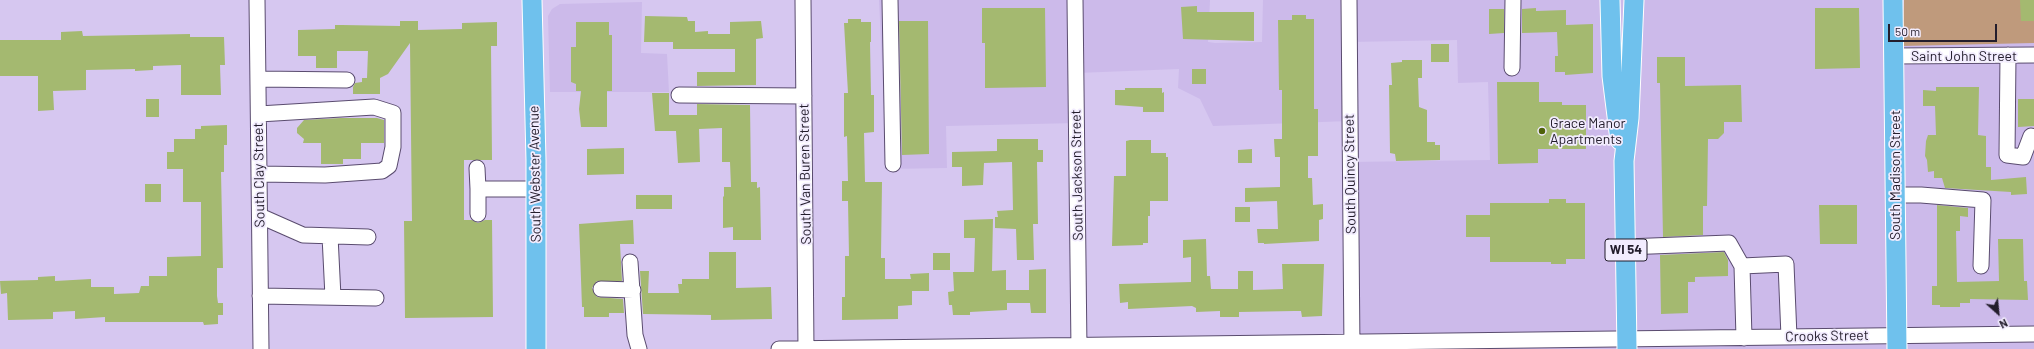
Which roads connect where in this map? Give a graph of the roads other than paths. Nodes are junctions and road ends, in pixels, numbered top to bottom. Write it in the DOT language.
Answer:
graph roads {
  1 [pos="257,0"];
  2 [pos="532,0"];
  3 [pos="803,0"];
  4 [pos="890,0"];
  5 [pos="1075,0"];
  6 [pos="1350,0"];
  7 [pos="1513,0"];
  8 [pos="1610,0"];
  9 [pos="1634,0"];
  10 [pos="1893,0"];
  11 [pos="2008,55"];
  12 [pos="2034,55"];
  13 [pos="1894,56"];
  14 [pos="1512,68"];
  15 [pos="258,79"];
  16 [pos="348,80"];
  17 [pos="679,95"];
  18 [pos="804,96"];
  19 [pos="258,114"];
  20 [pos="2007,134"];
  21 [pos="2032,136"];
  22 [pos="1624,162"];
  23 [pos="893,164"];
  24 [pos="477,168"];
  25 [pos="259,174"];
  26 [pos="478,189"];
  27 [pos="536,189"];
  28 [pos="1895,195"];
  29 [pos="478,214"];
  30 [pos="260,216"];
  31 [pos="330,236"];
  32 [pos="368,237"];
  33 [pos="1626,247"];
  34 [pos="630,262"];
  35 [pos="1742,266"];
  36 [pos="1980,266"];
  37 [pos="600,290"];
  38 [pos="633,290"];
  39 [pos="260,296"];
  40 [pos="333,297"];
  41 [pos="376,298"];
  42 [pos="2034,334"];
  43 [pos="1789,337"];
  44 [pos="1744,338"];
  45 [pos="1897,342"];
  46 [pos="1627,344"];
  47 [pos="1492,345"];
  48 [pos="1352,346"];
  49 [pos="1079,347"];
  50 [pos="261,349"];
  51 [pos="536,349"];
  52 [pos="639,349"];
  53 [pos="779,349"];
  54 [pos="806,349"];
  1 -- 15 [label="street, South Clay Street"];
  2 -- 27 [label="main road, South Webster Avenue"];
  3 -- 18 [label="street, South Van Buren Street"];
  4 -- 23 [label="street"];
  5 -- 49 [label="street, South Jackson Street"];
  6 -- 48 [label="street, South Quincy Street"];
  7 -- 14 [label="street"];
  8 -- 22 [label="main road, WI 54"];
  9 -- 22 [label="main road, WI 54"];
  10 -- 13 [label="main road, South Madison Street"];
  11 -- 12 [label="street, Saint John Street"];
  11 -- 13 [label="street, Saint John Street"];
  11 -- 20 [label="street"];
  13 -- 28 [label="main road, South Madison Street"];
  15 -- 16 [label="street"];
  15 -- 19 [label="street, South Clay Street"];
  17 -- 18 [label="street"];
  18 -- 54 [label="street, South Van Buren Street"];
  19 -- 25 [label="street, South Clay Street"];
  19 -- 25 [label="street"];
  20 -- 21 [label="street"];
  20 -- 21 [label="street"];
  22 -- 33 [label="main road, WI 54"];
  24 -- 26 [label="street"];
  25 -- 30 [label="street, South Clay Street"];
  26 -- 27 [label="street"];
  26 -- 29 [label="street"];
  27 -- 51 [label="main road, South Webster Avenue"];
  28 -- 36 [label="street"];
  28 -- 45 [label="main road, South Madison Street"];
  30 -- 31 [label="street"];
  30 -- 39 [label="street, South Clay Street"];
  31 -- 32 [label="street"];
  31 -- 40 [label="street"];
  33 -- 35 [label="street"];
  33 -- 46 [label="main road, WI 54"];
  34 -- 38 [label="street"];
  35 -- 43 [label="street"];
  35 -- 44 [label="street"];
  37 -- 38 [label="street"];
  38 -- 52 [label="street"];
  39 -- 40 [label="street"];
  39 -- 50 [label="street, South Clay Street"];
  40 -- 41 [label="street"];
  42 -- 45 [label="street, Crooks Street"];
  43 -- 44 [label="street, Crooks Street"];
  43 -- 45 [label="street, Crooks Street"];
  44 -- 46 [label="street, Crooks Street"];
  46 -- 47 [label="street, Crooks Street"];
  47 -- 48 [label="street, Crooks Street"];
  48 -- 49 [label="street, Crooks Street"];
  49 -- 54 [label="street, Crooks Street"];
  53 -- 54 [label="street, Crooks Street"];
}
